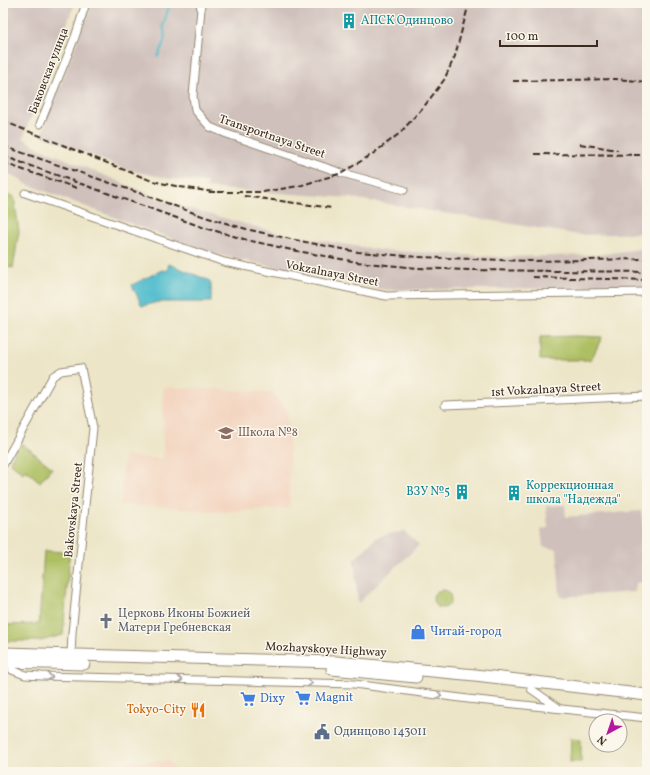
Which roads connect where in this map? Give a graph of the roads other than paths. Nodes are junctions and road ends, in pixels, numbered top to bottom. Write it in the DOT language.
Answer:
graph roads {
  1 [pos="86,3"];
  2 [pos="200,3"];
  3 [pos="40,124"];
  4 [pos="404,190"];
  5 [pos="25,193"];
  6 [pos="647,292"];
  7 [pos="647,396"];
  8 [pos="445,405"];
  9 [pos="3,465"];
  10 [pos="3,653"];
  11 [pos="71,656"];
  12 [pos="9,665"];
  13 [pos="531,689"];
  14 [pos="647,695"];
  15 [pos="647,702"];
  16 [pos="558,708"];
  17 [pos="647,718"];
  1 -- 3 [label="street, Баковская улица"];
  2 -- 4 [label="street, Transportnaya Street"];
  5 -- 6 [label="street, Vokzalnaya Street"];
  7 -- 8 [label="street, 1st Vokzalnaya Street"];
  9 -- 11 [label="street, Bakovskaya Street"];
  10 -- 11 [label="main road, Mozhayskoye Highway"];
  11 -- 14 [label="main road, Mozhayskoye Highway"];
  12 -- 13 [label="main road, Mozhayskoye Highway"];
  12 -- 16 [label="street, one-way"];
  13 -- 15 [label="main road, Mozhayskoye Highway"];
  13 -- 16 [label="street"];
  16 -- 17 [label="street"];
}
